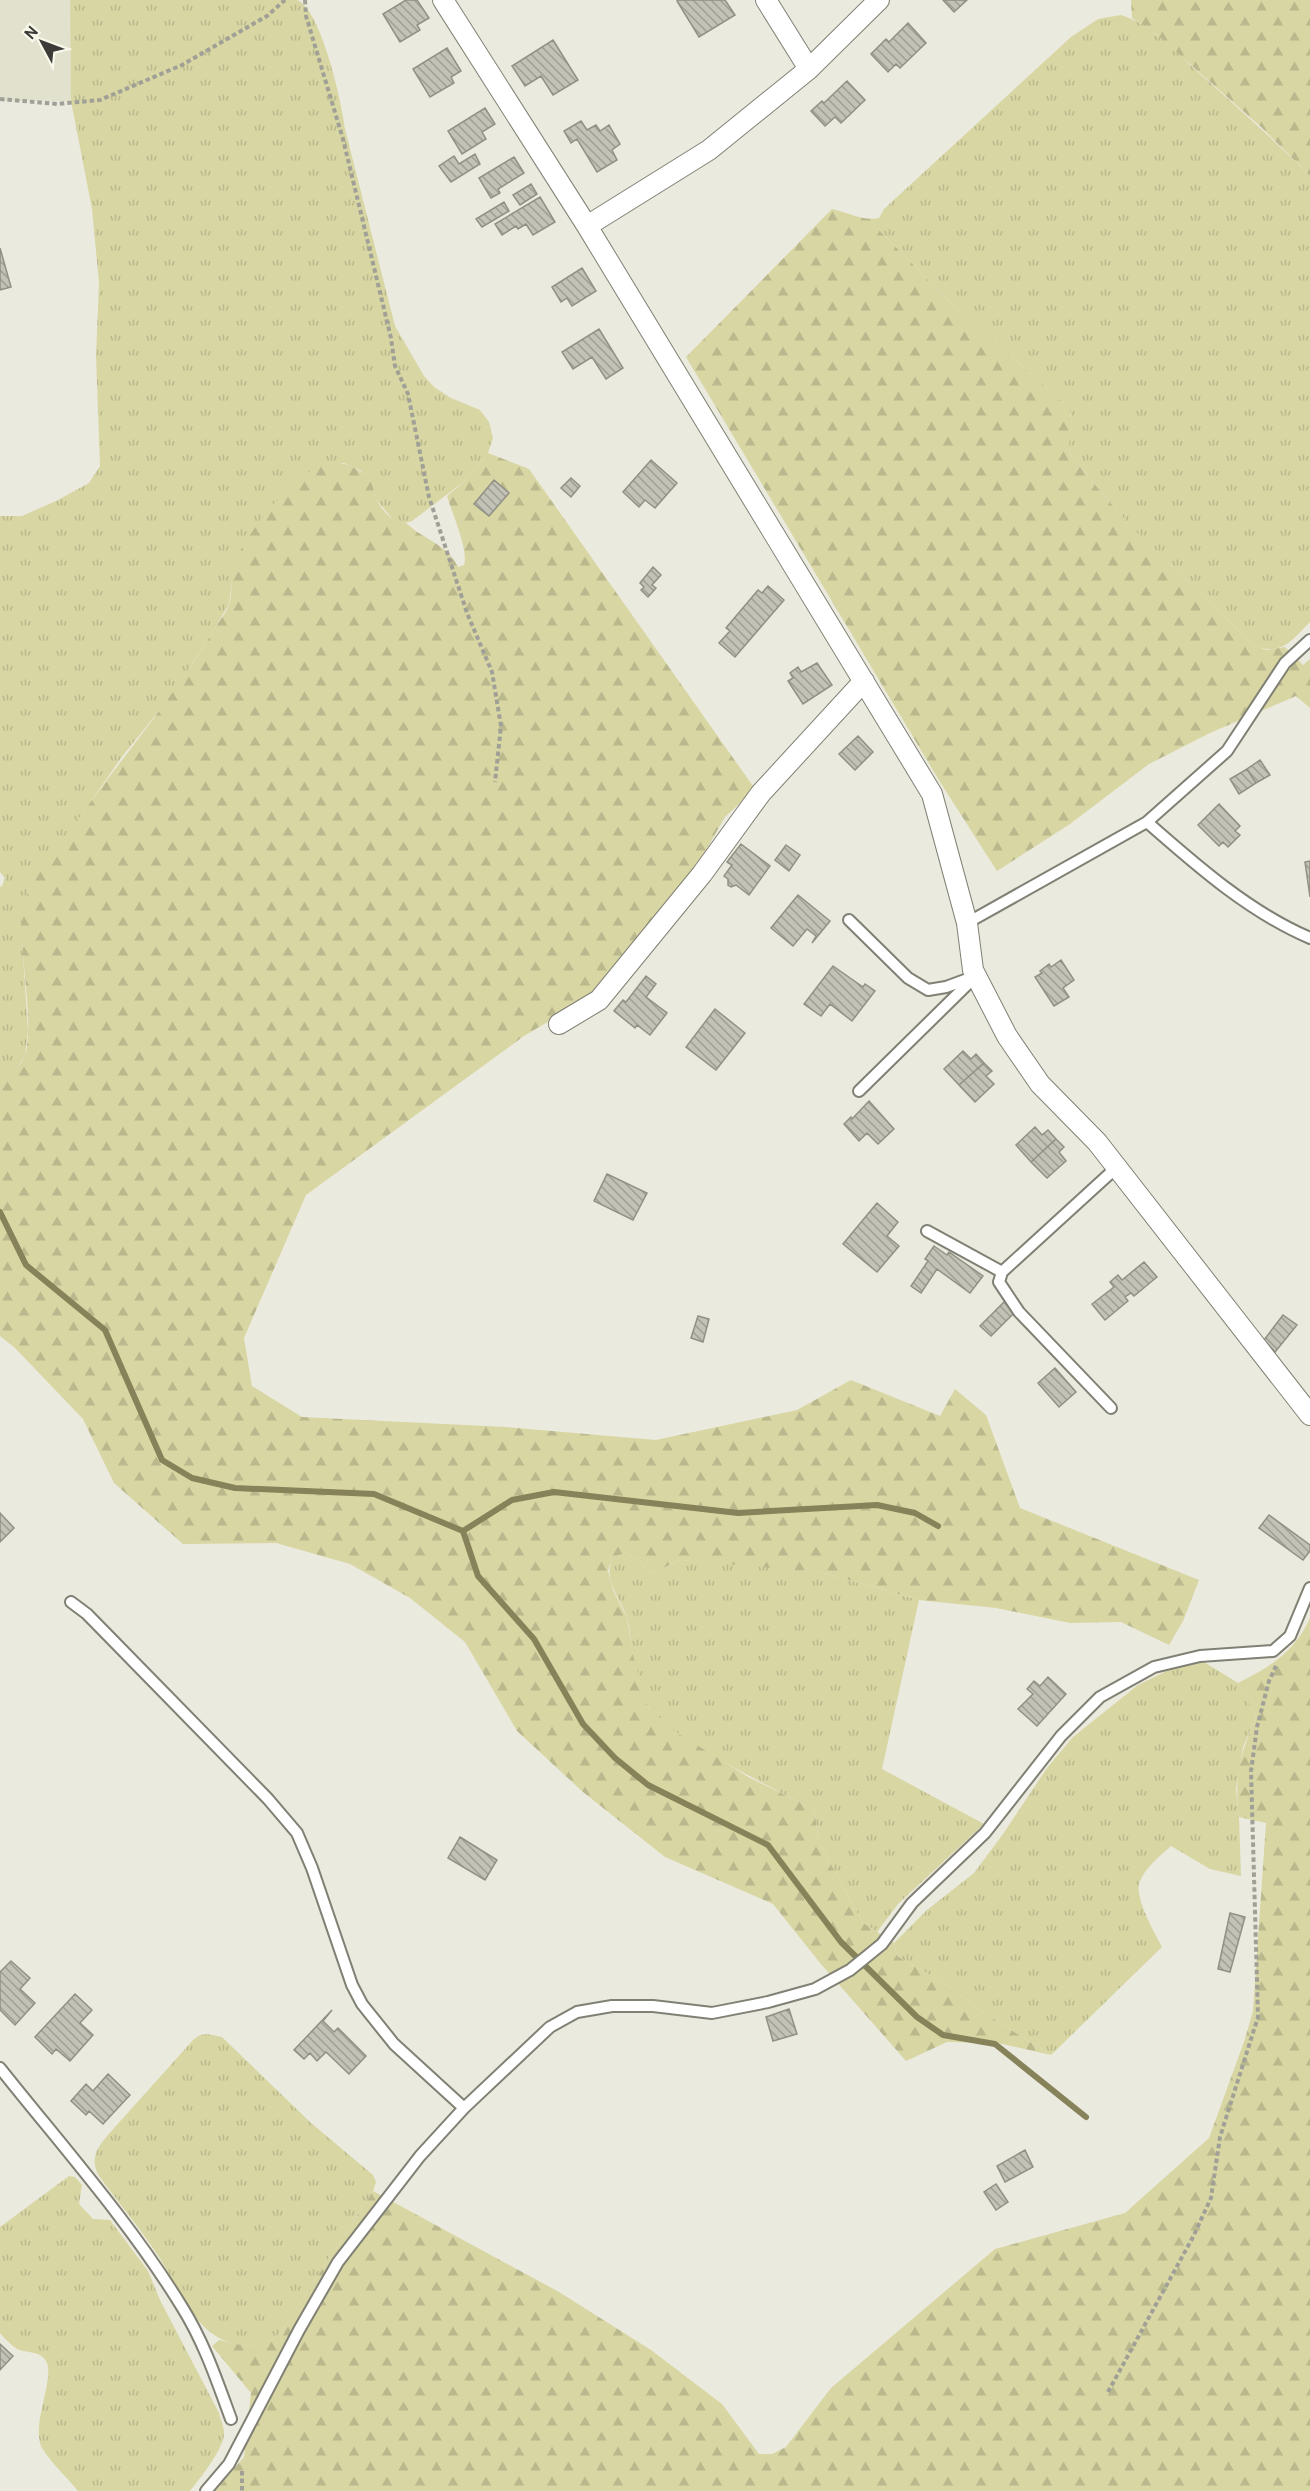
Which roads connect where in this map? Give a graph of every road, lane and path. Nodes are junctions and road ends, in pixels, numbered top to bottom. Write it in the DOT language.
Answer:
graph roads {
  1 [pos="285,0"];
  2 [pos="305,0"];
  3 [pos="443,0"];
  4 [pos="766,0"];
  5 [pos="879,0"];
  6 [pos="809,69"];
  7 [pos="0,99"];
  8 [pos="587,226"];
  9 [pos="1310,640"];
  10 [pos="864,681"];
  11 [pos="495,782"];
  12 [pos="1147,822"];
  13 [pos="849,920"];
  14 [pos="967,923"];
  15 [pos="1310,938"];
  16 [pos="976,976"];
  17 [pos="560,1024"];
  18 [pos="859,1091"];
  19 [pos="1117,1167"];
  20 [pos="927,1231"];
  21 [pos="1002,1272"];
  22 [pos="1111,1408"];
  23 [pos="1310,1415"];
  24 [pos="1310,1588"];
  25 [pos="71,1602"];
  26 [pos="1290,1636"];
  27 [pos="0,2068"];
  28 [pos="464,2108"];
  29 [pos="1108,2392"];
  30 [pos="231,2419"];
  31 [pos="206,2491"];
  1 -- 7 [label="path"];
  2 -- 11 [label="path"];
  3 -- 8 [label="street"];
  4 -- 6 [label="street"];
  5 -- 6 [label="street"];
  6 -- 8 [label="street"];
  8 -- 10 [label="street"];
  9 -- 12 [label="lane"];
  10 -- 14 [label="street"];
  10 -- 17 [label="street"];
  12 -- 14 [label="lane"];
  12 -- 15 [label="lane"];
  13 -- 16 [label="lane"];
  14 -- 16 [label="street"];
  16 -- 18 [label="lane"];
  16 -- 19 [label="street"];
  19 -- 21 [label="lane"];
  19 -- 23 [label="street"];
  20 -- 21 [label="lane"];
  21 -- 22 [label="lane"];
  24 -- 26 [label="lane"];
  25 -- 28 [label="lane"];
  26 -- 28 [label="lane"];
  26 -- 29 [label="path"];
  27 -- 30 [label="lane"];
  28 -- 31 [label="lane"];
}
